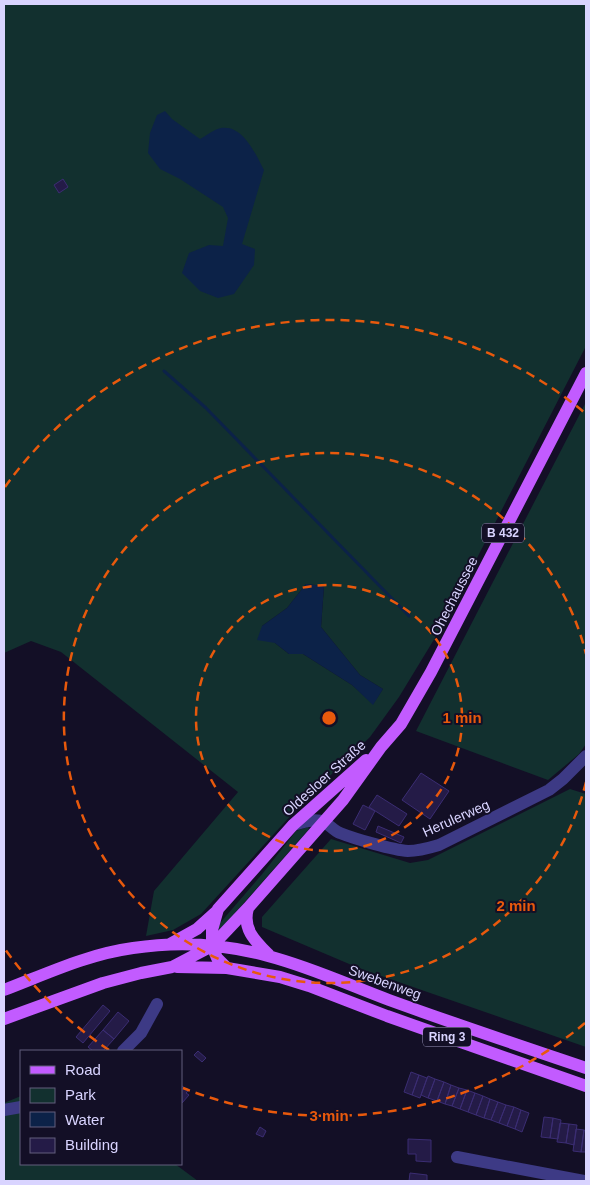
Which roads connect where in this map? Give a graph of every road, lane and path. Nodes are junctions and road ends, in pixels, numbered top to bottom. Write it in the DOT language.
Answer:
graph roads {
  1 [pos="586,373"];
  2 [pos="381,747"];
  3 [pos="584,761"];
  4 [pos="326,795"];
  5 [pos="324,822"];
  6 [pos="293,825"];
  7 [pos="248,908"];
  8 [pos="218,909"];
  9 [pos="169,945"];
  10 [pos="212,946"];
  11 [pos="270,956"];
  12 [pos="172,968"];
  13 [pos="227,968"];
  14 [pos="4,990"];
  15 [pos="157,1004"];
  16 [pos="4,1019"];
  17 [pos="124,1050"];
  18 [pos="586,1068"];
  19 [pos="586,1086"];
  20 [pos="20,1107"];
  21 [pos="4,1110"];
  22 [pos="457,1157"];
  23 [pos="584,1181"];
  1 -- 2 [label="main road, Ohechaussee / B 432"];
  2 -- 4 [label="main road, Oldesloer Straße / B 432"];
  2 -- 5 [label="main road, Oldesloer Straße / B 432"];
  3 -- 5 [label="street, Herulerweg"];
  4 -- 5 [label="street"];
  4 -- 6 [label="main road, Oldesloer Straße / B 432"];
  5 -- 6 [label="street"];
  5 -- 7 [label="main road, Oldesloer Straße / B 432"];
  6 -- 8 [label="main road, Oldesloer Straße / B 432"];
  7 -- 10 [label="main road, Oldesloer Straße / B 432"];
  7 -- 11 [label="main road"];
  8 -- 9 [label="main road, B 432"];
  8 -- 10 [label="main road, Oldesloer Straße"];
  9 -- 10 [label="main road, Swebenweg / Ring 3"];
  9 -- 14 [label="main road, Ring 3"];
  10 -- 11 [label="main road, Swebenweg / Ring 3"];
  10 -- 12 [label="main road, Oldesloer Straße / B 432"];
  10 -- 13 [label="main road"];
  11 -- 18 [label="main road, Swebenweg / Ring 3"];
  12 -- 13 [label="main road, Ring 3"];
  12 -- 16 [label="main road, Oldesloer Straße / Ring 3"];
  13 -- 19 [label="main road, Ring 3"];
  15 -- 17 [label="street"];
  20 -- 21 [label="street"];
  22 -- 23 [label="street"];
}
